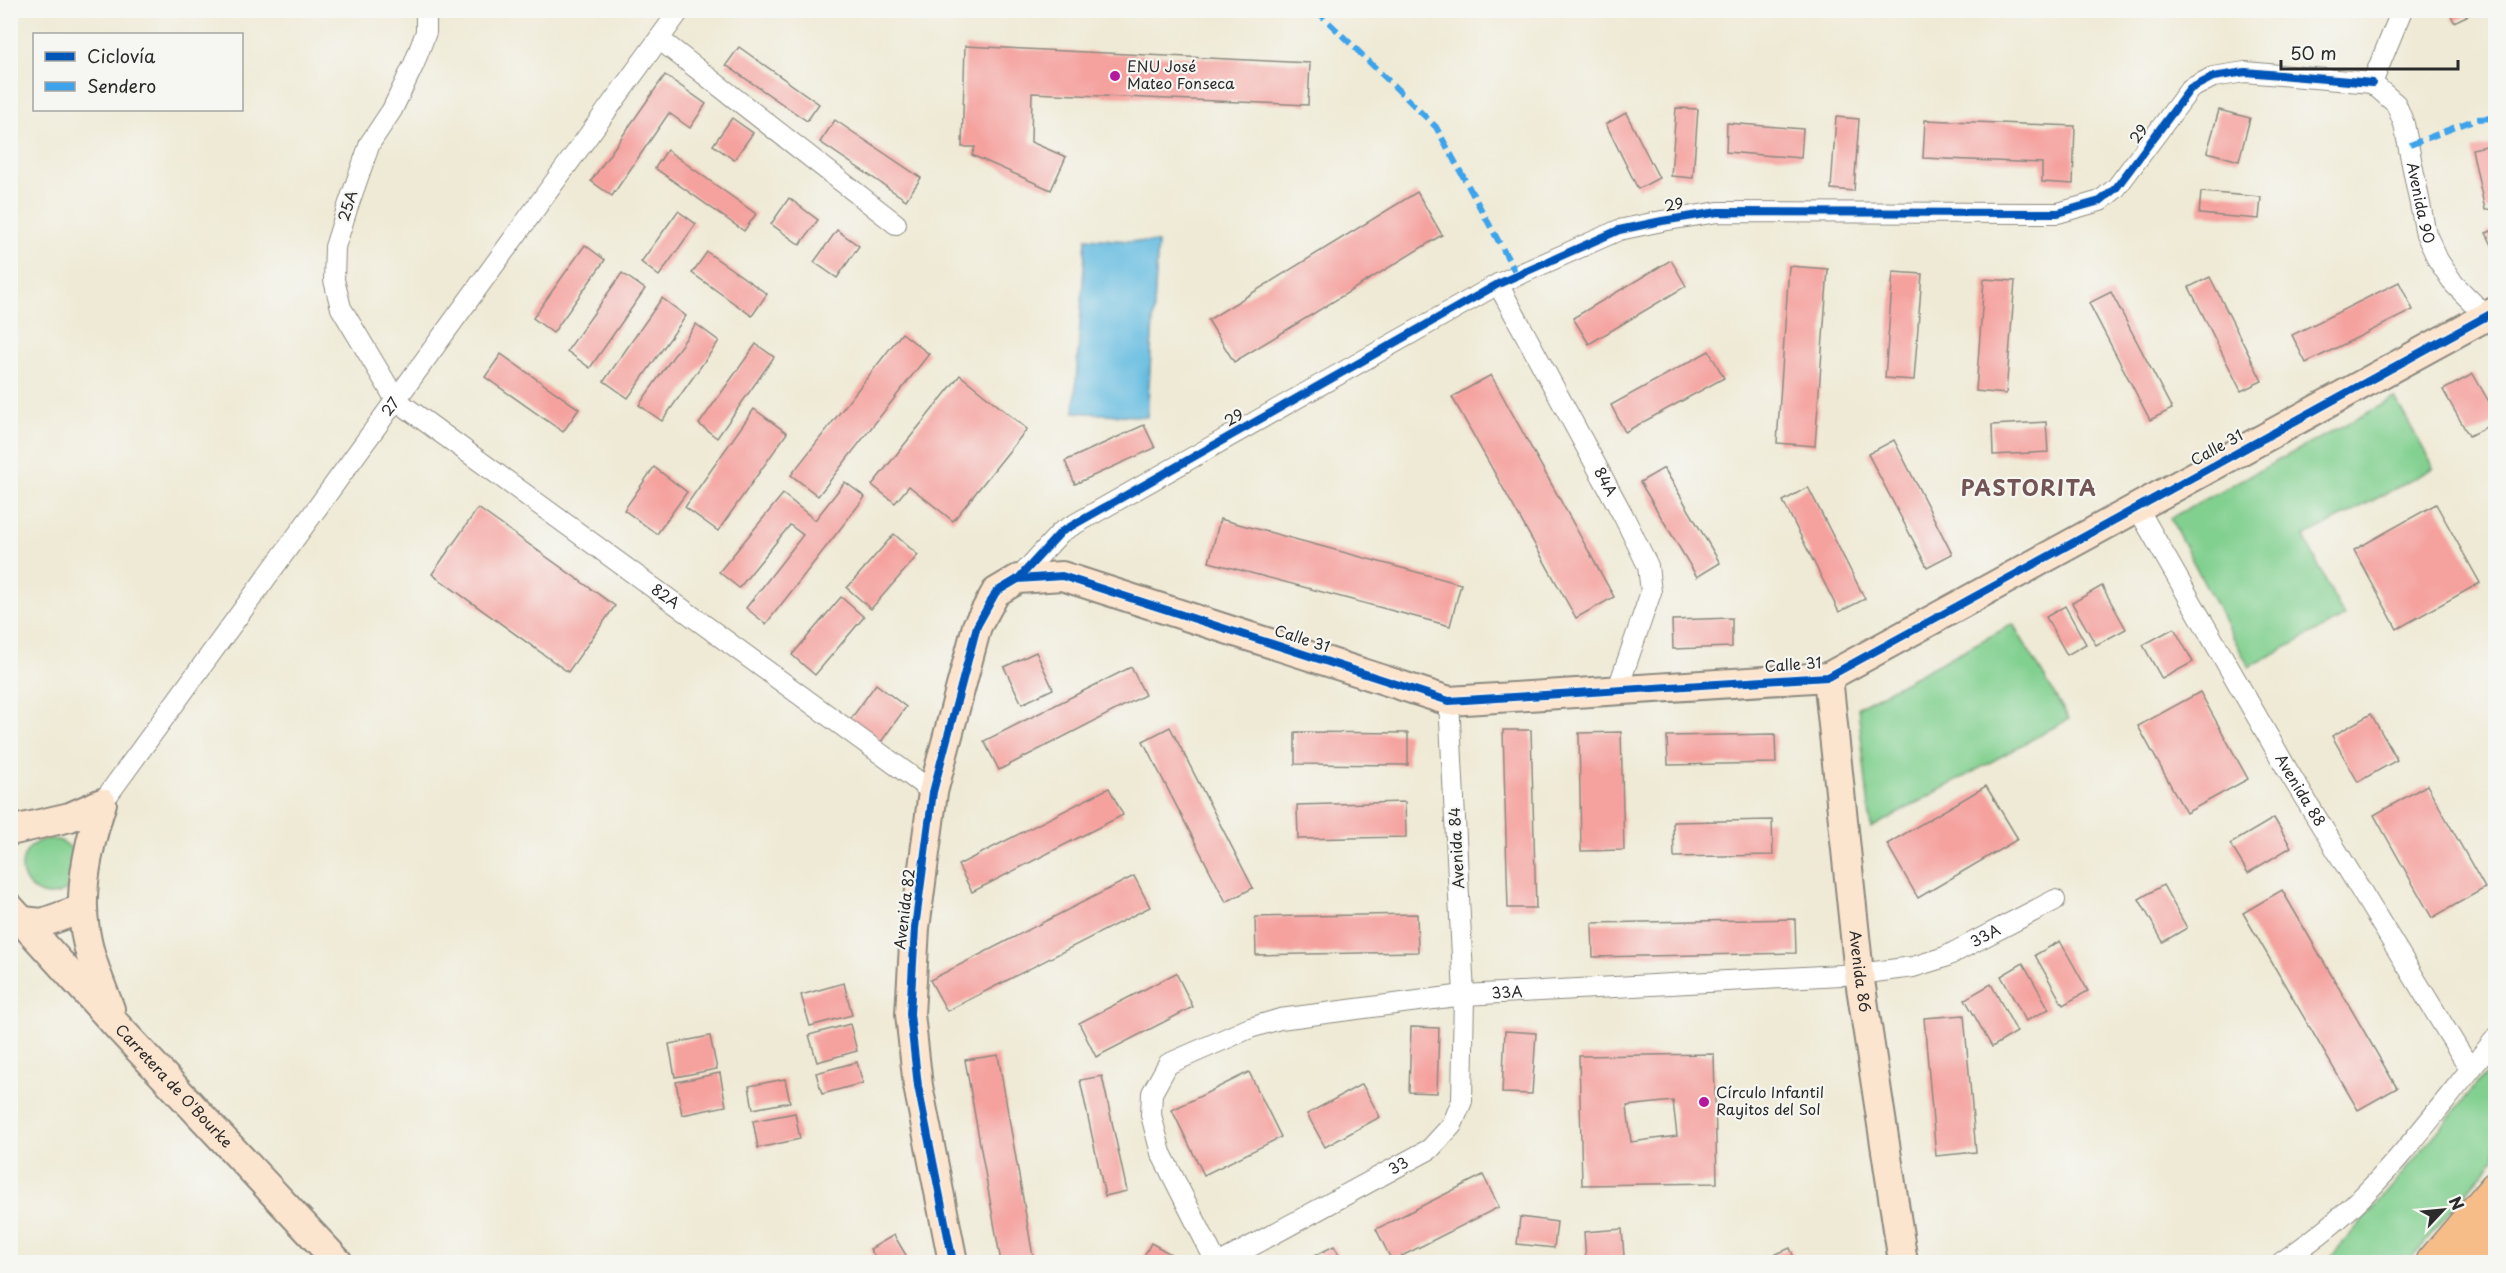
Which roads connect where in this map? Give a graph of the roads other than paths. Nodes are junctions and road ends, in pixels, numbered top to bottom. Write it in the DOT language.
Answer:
graph roads {
  1 [pos="426,10"];
  2 [pos="680,10"];
  3 [pos="2402,10"];
  4 [pos="659,39"];
  5 [pos="2372,83"];
  6 [pos="896,224"];
  7 [pos="1498,284"];
  8 [pos="2491,313"];
  9 [pos="396,400"];
  10 [pos="2137,507"];
  11 [pos="1018,579"];
  12 [pos="1828,677"];
  13 [pos="1617,692"];
  14 [pos="1449,700"];
  15 [pos="933,792"];
  16 [pos="102,803"];
  17 [pos="14,836"];
  18 [pos="2055,900"];
  19 [pos="82,909"];
  20 [pos="17,914"];
  21 [pos="1859,975"];
  22 [pos="1464,995"];
  23 [pos="118,1028"];
  24 [pos="2496,1038"];
  25 [pos="2470,1069"];
  26 [pos="2496,1188"];
  27 [pos="2496,1230"];
  28 [pos="339,1263"];
  29 [pos="953,1263"];
  30 [pos="1216,1263"];
  31 [pos="1222,1263"];
  32 [pos="1903,1263"];
  33 [pos="2282,1263"];
  34 [pos="2433,1263"];
  35 [pos="2469,1263"];
  1 -- 9 [label="street, 25A"];
  2 -- 4 [label="street, 27"];
  3 -- 5 [label="street"];
  4 -- 6 [label="street"];
  4 -- 9 [label="street, 27"];
  5 -- 7 [label="street, 29"];
  5 -- 8 [label="street, Avenida 90"];
  7 -- 11 [label="street, 29"];
  7 -- 13 [label="street, 84A"];
  8 -- 10 [label="street, Calle 31"];
  9 -- 15 [label="street, 82A"];
  9 -- 16 [label="street, 27"];
  10 -- 12 [label="street, Calle 31"];
  10 -- 25 [label="street, Avenida 88"];
  11 -- 14 [label="street, Calle 31"];
  11 -- 15 [label="street, Avenida 82"];
  12 -- 13 [label="street, Calle 31"];
  12 -- 21 [label="street, Avenida 86"];
  13 -- 14 [label="street, Calle 31"];
  14 -- 22 [label="street, Avenida 84"];
  15 -- 29 [label="street, Avenida 82"];
  16 -- 17 [label="street"];
  16 -- 19 [label="street"];
  18 -- 21 [label="street, 33A"];
  19 -- 20 [label="street"];
  19 -- 23 [label="street"];
  20 -- 23 [label="street, Carretera de O'Bourke"];
  21 -- 22 [label="street, 33A"];
  21 -- 32 [label="street, Avenida 86"];
  22 -- 30 [label="street, 33A"];
  22 -- 31 [label="street, 33"];
  23 -- 28 [label="street, Carretera de O'Bourke"];
  24 -- 25 [label="street"];
  25 -- 33 [label="street"];
  26 -- 34 [label="highway"];
  27 -- 35 [label="highway"];
}
